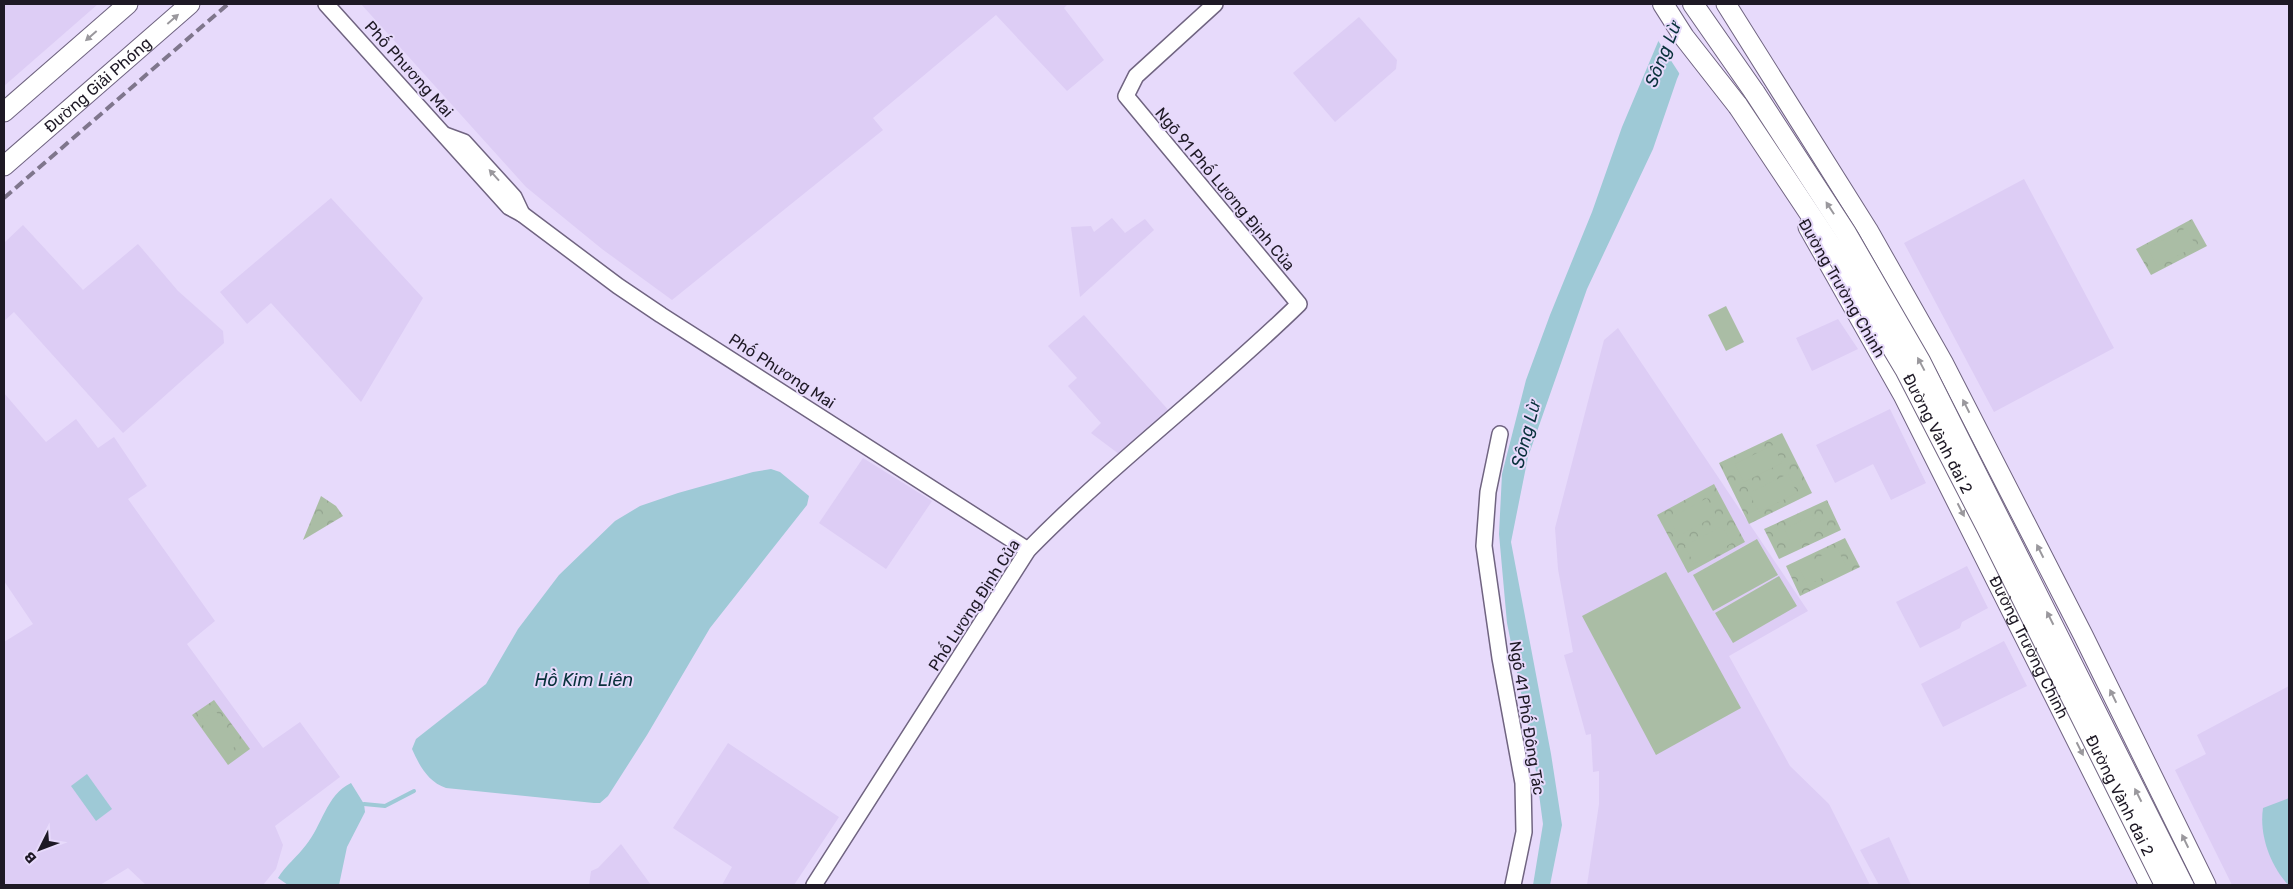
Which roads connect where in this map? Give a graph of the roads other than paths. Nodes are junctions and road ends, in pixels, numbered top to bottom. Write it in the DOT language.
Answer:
graph roads {
  1 [pos="128,4"];
  2 [pos="190,4"];
  3 [pos="326,4"];
  4 [pos="1215,4"];
  5 [pos="1693,4"];
  6 [pos="1722,4"];
  7 [pos="1662,6"];
  8 [pos="1755,93"];
  9 [pos="4,112"];
  10 [pos="4,166"];
  11 [pos="1868,230"];
  12 [pos="1820,247"];
  13 [pos="1299,304"];
  14 [pos="1500,434"];
  15 [pos="1028,550"];
  16 [pos="2083,635"];
  17 [pos="2035,660"];
  18 [pos="814,885"];
  19 [pos="1513,885"];
  20 [pos="2149,885"];
  21 [pos="2165,885"];
  22 [pos="2183,885"];
  23 [pos="2206,885"];
  1 -- 9 [label="main road, one-way"];
  10 -- 2 [label="main road, Đường Giải Phóng, one-way"];
  3 -- 15 [label="street, Phố Phương Mai"];
  4 -- 13 [label="street, Ngõ 91 Phố Lương Định Của"];
  5 -- 8 [label="highway, Đường Vành đai 2"];
  6 -- 8 [label="highway"];
  6 -- 11 [label="main road"];
  7 -- 12 [label="main road, Đường Trường Chinh"];
  7 -- 21 [label="highway, Đường Vành đai 2, bridge"];
  22 -- 8 [label="highway, Đường Vành đai 2, one-way, bridge"];
  11 -- 12 [label="main road"];
  16 -- 11 [label="main road, one-way"];
  12 -- 17 [label="main road, Đường Trường Chinh, one-way"];
  13 -- 15 [label="street, Phố Lương Định Của"];
  14 -- 19 [label="street, Ngõ 41 Phố Đông Tác"];
  15 -- 18 [label="street, Phố Lương Định Của"];
  16 -- 17 [label="main road"];
  23 -- 16 [label="main road, one-way"];
  17 -- 20 [label="main road, Đường Trường Chinh, one-way"];
}
